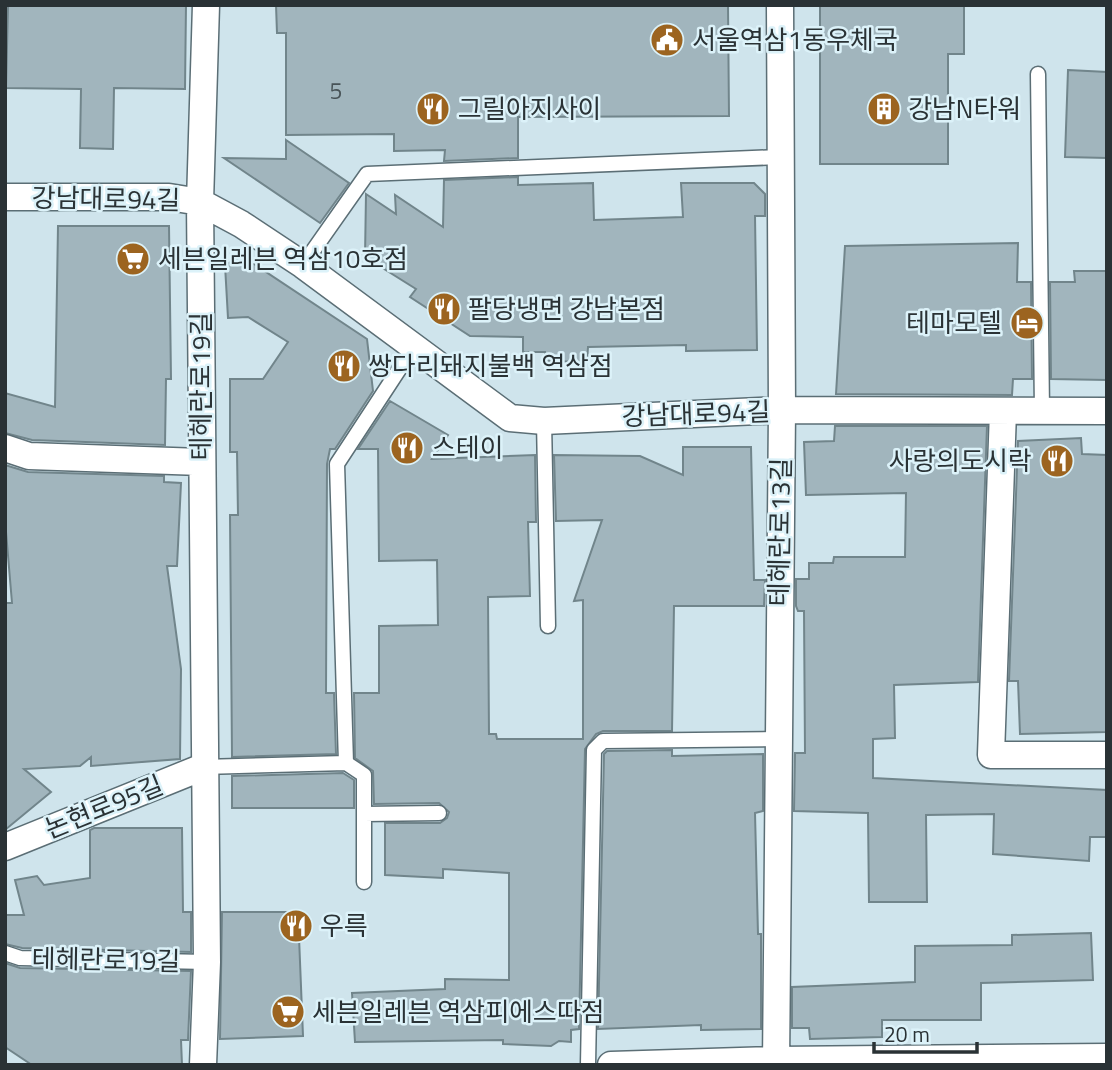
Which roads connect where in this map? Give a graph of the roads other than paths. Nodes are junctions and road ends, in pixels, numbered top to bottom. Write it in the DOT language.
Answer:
graph roads {
  1 [pos="206,5"];
  2 [pos="780,5"];
  3 [pos="1038,74"];
  4 [pos="779,157"];
  5 [pos="5,197"];
  6 [pos="200,202"];
  7 [pos="303,265"];
  8 [pos="415,345"];
  9 [pos="782,411"];
  10 [pos="1003,411"];
  11 [pos="1042,411"];
  12 [pos="1107,411"];
  13 [pos="544,421"];
  14 [pos="5,449"];
  15 [pos="201,462"];
  16 [pos="548,626"];
  17 [pos="778,739"];
  18 [pos="1107,755"];
  19 [pos="346,763"];
  20 [pos="203,767"];
  21 [pos="439,813"];
  22 [pos="364,814"];
  23 [pos="5,847"];
  24 [pos="364,882"];
  25 [pos="5,953"];
  26 [pos="207,962"];
  27 [pos="1107,1058"];
  28 [pos="776,1062"];
  29 [pos="1059,1062"];
  30 [pos="203,1065"];
  31 [pos="588,1065"];
  32 [pos="611,1065"];
  1 -- 6 [label="street, 테헤란로19길"];
  2 -- 4 [label="street, 테헤란로13길"];
  3 -- 11 [label="lane"];
  4 -- 7 [label="lane"];
  4 -- 9 [label="street, 테헤란로13길"];
  5 -- 6 [label="street, 강남대로94길"];
  6 -- 7 [label="street, 강남대로94길"];
  6 -- 15 [label="street, 테헤란로19길"];
  7 -- 8 [label="street, 강남대로94길"];
  8 -- 13 [label="street, 강남대로94길"];
  8 -- 19 [label="lane"];
  9 -- 10 [label="street, 강남대로94길"];
  9 -- 13 [label="street, 강남대로94길"];
  9 -- 17 [label="street, 테헤란로13길"];
  10 -- 11 [label="street, 강남대로94길"];
  10 -- 18 [label="street"];
  11 -- 12 [label="street, 강남대로94길"];
  13 -- 16 [label="lane"];
  14 -- 15 [label="street"];
  15 -- 20 [label="street, 테헤란로19길"];
  17 -- 28 [label="street, 테헤란로13길"];
  17 -- 31 [label="lane"];
  19 -- 20 [label="lane"];
  19 -- 22 [label="lane"];
  20 -- 23 [label="street, 논현로95길"];
  20 -- 26 [label="street, 테헤란로19길"];
  21 -- 22 [label="lane"];
  22 -- 24 [label="lane"];
  25 -- 26 [label="lane, 테헤란로19길"];
  26 -- 30 [label="street, 테헤란로19길"];
  27 -- 29 [label="street"];
  28 -- 29 [label="street"];
  28 -- 32 [label="street"];
}
